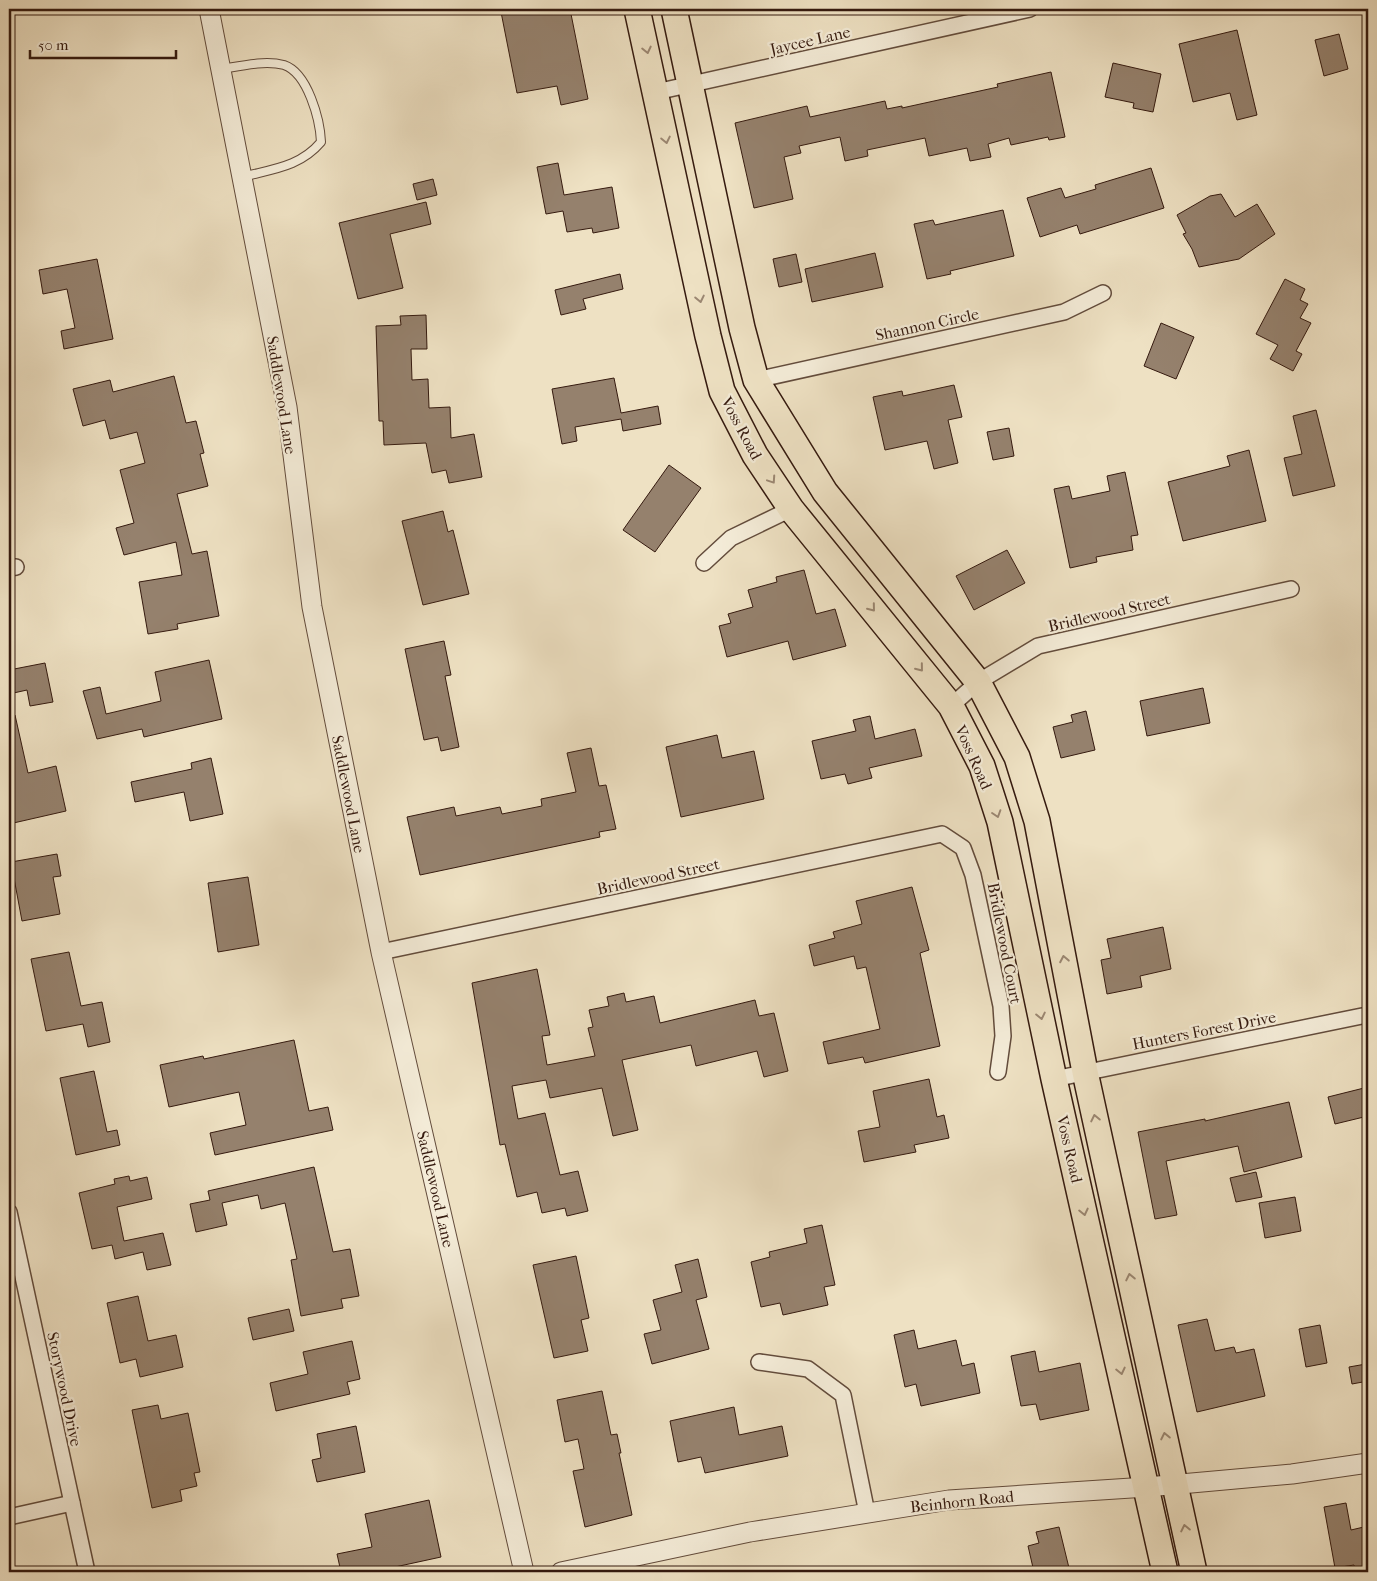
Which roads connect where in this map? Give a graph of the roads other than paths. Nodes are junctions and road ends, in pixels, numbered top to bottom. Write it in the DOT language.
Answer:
graph roads {
  1 [pos="209,9"];
  2 [pos="637,9"];
  3 [pos="674,9"];
  4 [pos="1030,9"];
  5 [pos="222,68"];
  6 [pos="691,85"];
  7 [pos="656,92"];
  8 [pos="242,177"];
  9 [pos="1103,293"];
  10 [pos="742,328"];
  11 [pos="708,336"];
  12 [pos="756,380"];
  13 [pos="791,509"];
  14 [pos="704,563"];
  15 [pos="1291,589"];
  16 [pos="978,682"];
  17 [pos="951,706"];
  18 [pos="942,834"];
  19 [pos="381,952"];
  20 [pos="1362,1016"];
  21 [pos="998,1072"];
  22 [pos="1085,1072"];
  23 [pos="1054,1079"];
  24 [pos="9,1215"];
  25 [pos="759,1362"];
  26 [pos="1368,1463"];
  27 [pos="1175,1484"];
  28 [pos="1147,1487"];
  29 [pos="72,1503"];
  30 [pos="867,1513"];
  31 [pos="9,1517"];
  32 [pos="87,1572"];
  33 [pos="524,1572"];
  34 [pos="561,1572"];
  35 [pos="1165,1572"];
  36 [pos="1194,1572"];
  1 -- 5 [label="street, Saddlewood Lane"];
  2 -- 7 [label="main road, Voss Road, one-way"];
  3 -- 6 [label="main road, Voss Road"];
  4 -- 6 [label="street, Jaycee Lane"];
  5 -- 8 [label="street, Saddlewood Lane"];
  5 -- 8 [label="lane"];
  6 -- 7 [label="street, Jaycee Lane"];
  6 -- 10 [label="main road, Voss Road"];
  7 -- 11 [label="main road, Voss Road, one-way"];
  8 -- 19 [label="street, Saddlewood Lane"];
  9 -- 12 [label="street, Shannon Circle"];
  10 -- 11 [label="main road"];
  10 -- 12 [label="main road, Voss Road"];
  11 -- 13 [label="main road, Voss Road, one-way"];
  12 -- 16 [label="main road, Voss Road"];
  13 -- 14 [label="street"];
  13 -- 17 [label="main road, Voss Road, one-way"];
  15 -- 16 [label="street, Bridlewood Street"];
  16 -- 17 [label="street, Bridlewood Street"];
  22 -- 16 [label="main road, Voss Road, one-way"];
  17 -- 23 [label="main road, Voss Road, one-way"];
  18 -- 19 [label="street, Bridlewood Street"];
  18 -- 21 [label="street, Bridlewood Court"];
  19 -- 33 [label="street, Saddlewood Lane"];
  20 -- 22 [label="street, Hunters Forest Drive"];
  22 -- 23 [label="street, Hunters Forest Drive"];
  27 -- 22 [label="main road, Voss Road, one-way"];
  23 -- 28 [label="main road, Voss Road, one-way"];
  24 -- 29 [label="street, Storywood Drive"];
  25 -- 30 [label="street"];
  26 -- 27 [label="street, Beinhorn Road"];
  27 -- 28 [label="street, Beinhorn Road"];
  36 -- 27 [label="main road, Voss Road, one-way"];
  28 -- 30 [label="street, Beinhorn Road"];
  28 -- 35 [label="main road, Voss Road"];
  29 -- 31 [label="street"];
  29 -- 32 [label="street, Storywood Drive"];
  30 -- 34 [label="street, Beinhorn Road"];
}
